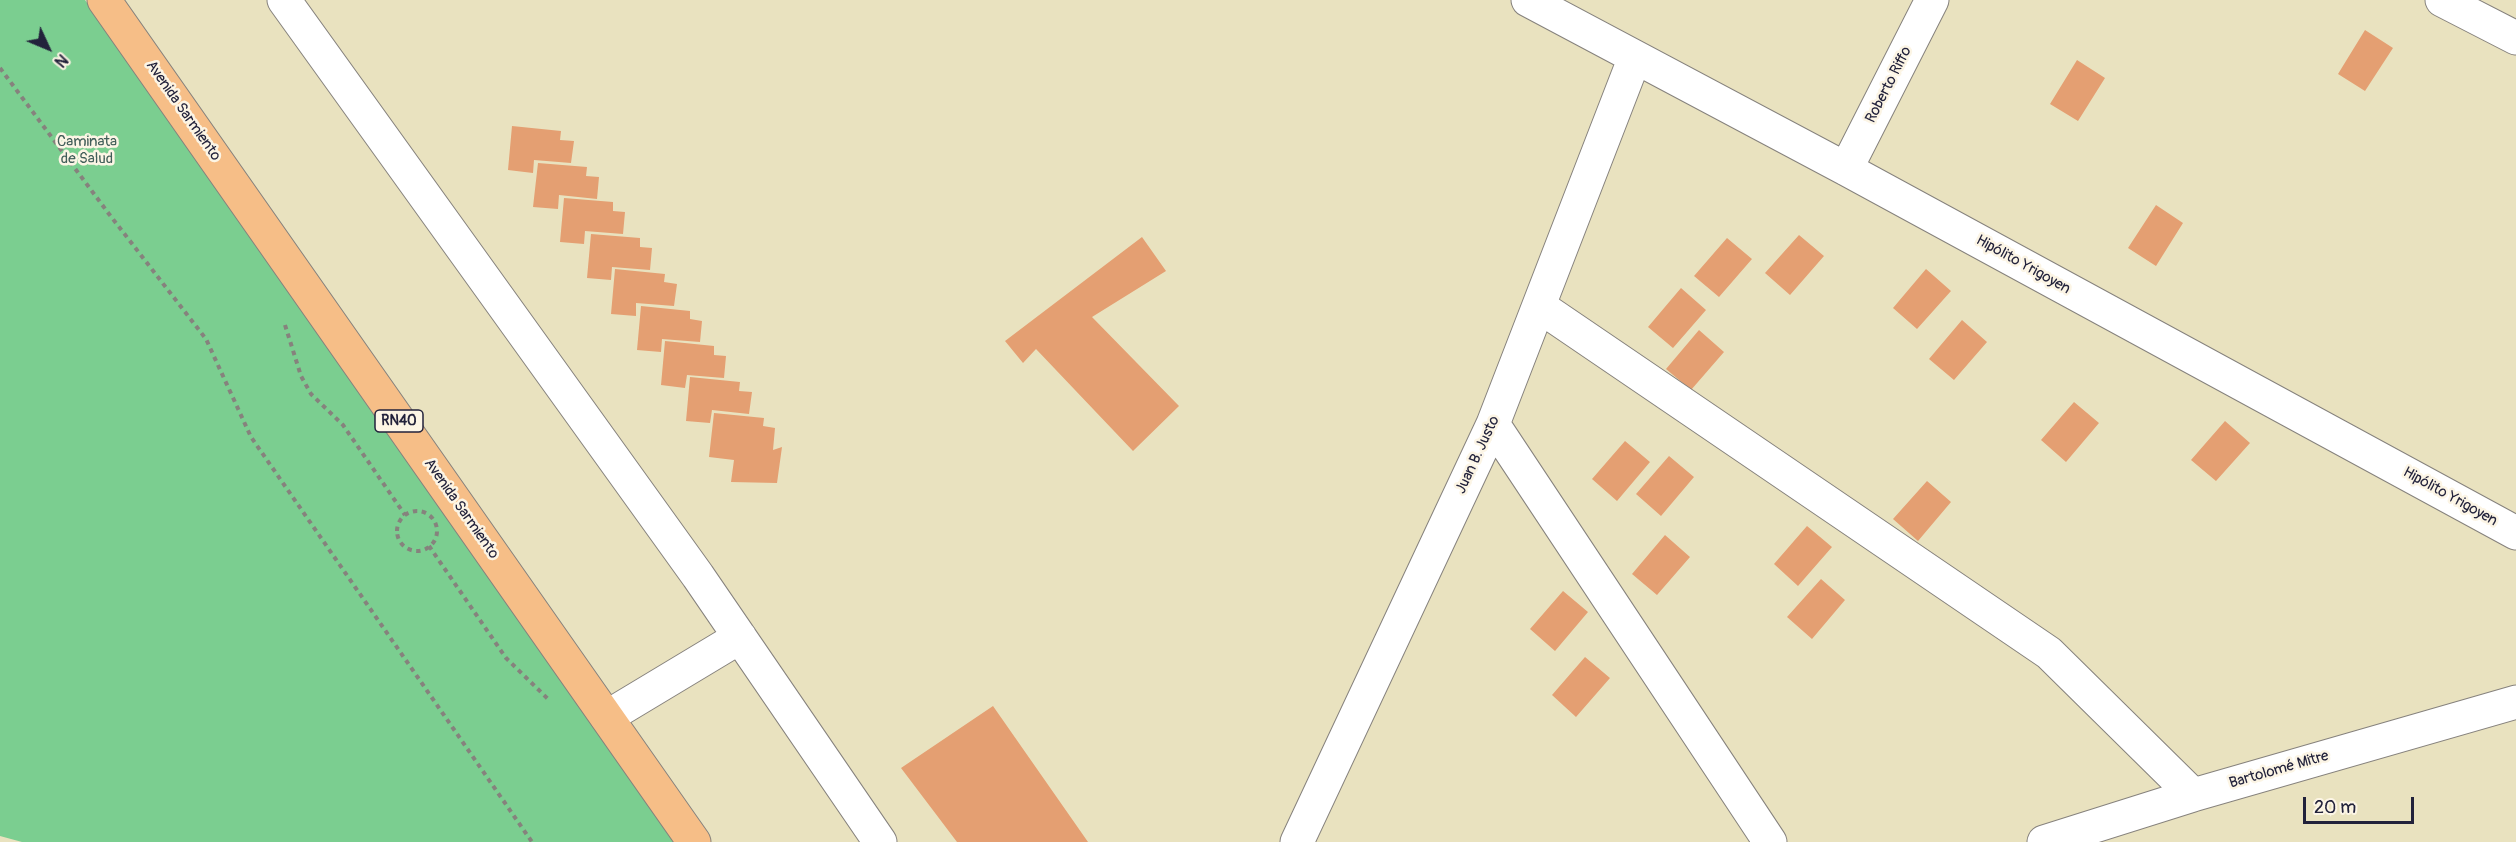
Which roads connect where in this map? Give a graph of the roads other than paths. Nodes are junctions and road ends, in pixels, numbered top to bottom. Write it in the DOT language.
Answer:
graph roads {
  1 [pos="104,0"];
  2 [pos="284,0"];
  3 [pos="1528,0"];
  4 [pos="1932,0"];
  5 [pos="2442,0"];
  6 [pos="1560,8"];
  7 [pos="2516,38"];
  8 [pos="1635,57"];
  9 [pos="1846,169"];
  10 [pos="1539,306"];
  11 [pos="1493,424"];
  12 [pos="2516,533"];
  13 [pos="740,638"];
  14 [pos="2516,702"];
  15 [pos="607,717"];
  16 [pos="2193,795"];
  17 [pos="694,842"];
  18 [pos="880,842"];
  19 [pos="1297,842"];
  20 [pos="1770,842"];
  21 [pos="2044,842"];
  1 -- 15 [label="highway, Avenida Sarmiento / RN40"];
  2 -- 13 [label="street"];
  3 -- 6 [label="street, Hipólito Yrigoyen"];
  4 -- 9 [label="street, Roberto Riffo"];
  5 -- 7 [label="street"];
  6 -- 8 [label="street, Hipólito Yrigoyen"];
  8 -- 9 [label="street, Hipólito Yrigoyen"];
  8 -- 10 [label="street, Juan B. Justo"];
  9 -- 12 [label="street, Hipólito Yrigoyen"];
  10 -- 11 [label="street, Juan B. Justo"];
  10 -- 16 [label="street"];
  11 -- 19 [label="street, Juan B. Justo"];
  11 -- 20 [label="street"];
  13 -- 15 [label="street"];
  13 -- 18 [label="street"];
  14 -- 16 [label="street, Bartolomé Mitre"];
  15 -- 17 [label="highway, Avenida Sarmiento / RN40"];
  16 -- 21 [label="street, Bartolomé Mitre"];
}
